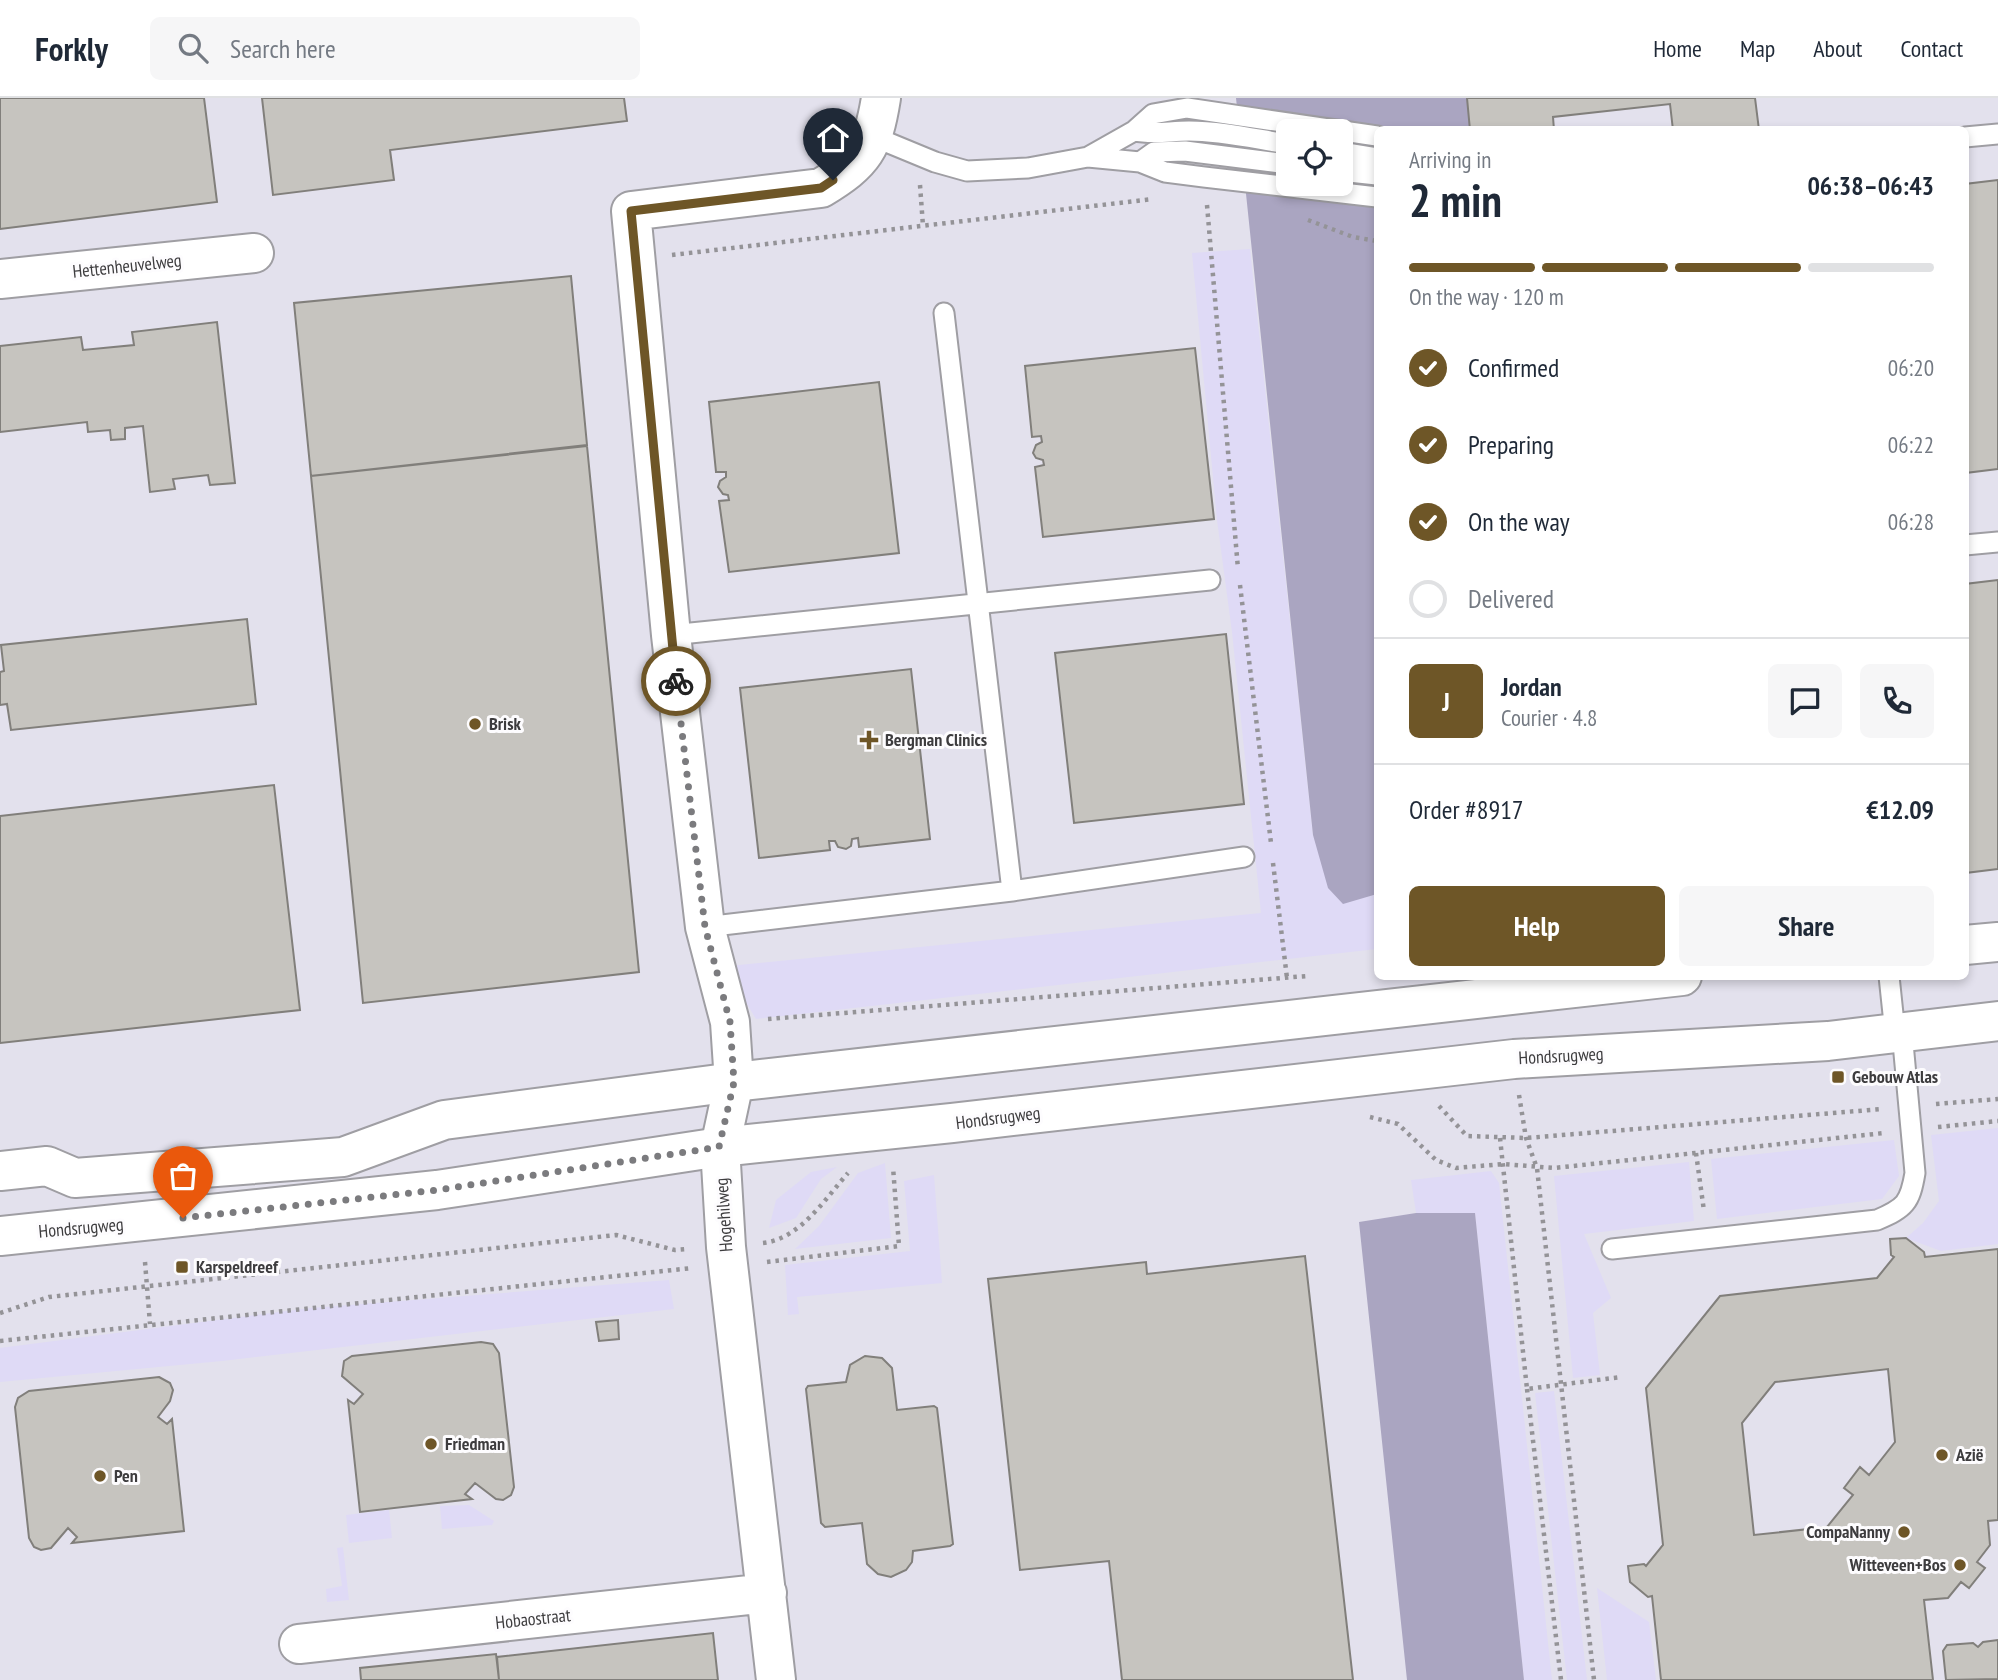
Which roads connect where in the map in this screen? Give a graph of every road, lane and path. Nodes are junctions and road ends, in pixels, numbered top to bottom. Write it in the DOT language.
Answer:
graph roads {
  1 [pos="881,98"];
  2 [pos="1134,131"];
  3 [pos="1998,134"];
  4 [pos="872,136"];
  5 [pos="1374,136"];
  6 [pos="1969,137"];
  7 [pos="1276,142"];
  8 [pos="1353,154"];
  9 [pos="1088,157"];
  10 [pos="1374,158"];
  11 [pos="1140,162"];
  12 [pos="1276,162"];
  13 [pos="1353,172"];
  14 [pos="1374,175"];
  15 [pos="1206,193"];
  16 [pos="1374,197"];
  17 [pos="1165,198"];
  18 [pos="254,253"];
  19 [pos="635,259"];
  20 [pos="0,279"];
  21 [pos="944,313"];
  22 [pos="1998,542"];
  23 [pos="1969,545"];
  24 [pos="1210,580"];
  25 [pos="979,605"];
  26 [pos="671,635"];
  27 [pos="1244,857"];
  28 [pos="1012,891"];
  29 [pos="705,927"];
  30 [pos="1998,942"];
  31 [pos="1969,945"];
  32 [pos="1310,976"];
  33 [pos="1287,978"];
  34 [pos="1646,980"];
  35 [pos="1890,980"];
  36 [pos="1998,1021"];
  37 [pos="730,1022"];
  38 [pos="1898,1033"];
  39 [pos="734,1082"];
  40 [pos="1998,1099"];
  41 [pos="1436,1104"];
  42 [pos="1909,1107"];
  43 [pos="1366,1117"];
  44 [pos="1998,1121"];
  45 [pos="1913,1130"];
  46 [pos="1500,1138"];
  47 [pos="1526,1138"];
  48 [pos="719,1147"];
  49 [pos="1696,1153"];
  50 [pos="892,1163"];
  51 [pos="857,1164"];
  52 [pos="1503,1164"];
  53 [pos="1537,1168"];
  54 [pos="0,1171"];
  55 [pos="0,1236"];
  56 [pos="1709,1239"];
  57 [pos="1612,1249"];
  58 [pos="727,1257"];
  59 [pos="145,1262"];
  60 [pos="147,1286"];
  61 [pos="0,1314"];
  62 [pos="150,1324"];
  63 [pos="0,1341"];
  64 [pos="1621,1377"];
  65 [pos="1562,1385"];
  66 [pos="1527,1389"];
  67 [pos="767,1593"];
  68 [pos="299,1644"];
  69 [pos="776,1680"];
  70 [pos="1561,1680"];
  71 [pos="1594,1680"];
  1 -- 4 [label="street"];
  2 -- 5 [label="lane"];
  2 -- 7 [label="lane"];
  2 -- 9 [label="lane"];
  3 -- 6 [label="lane"];
  4 -- 9 [label="lane"];
  4 -- 19 [label="street, Hogehilweg"];
  8 -- 10 [label="lane"];
  9 -- 11 [label="lane"];
  11 -- 12 [label="lane"];
  11 -- 16 [label="lane"];
  13 -- 14 [label="lane"];
  15 -- 33 [label="path"];
  17 -- 19 [label="path"];
  18 -- 20 [label="street, Hettenheuvelweg"];
  19 -- 26 [label="street, Hogehilweg"];
  21 -- 25 [label="lane"];
  22 -- 23 [label="lane"];
  24 -- 25 [label="lane"];
  25 -- 26 [label="lane"];
  25 -- 28 [label="lane"];
  26 -- 29 [label="street, Hogehilweg"];
  27 -- 28 [label="lane"];
  28 -- 29 [label="lane"];
  29 -- 37 [label="street, Hogehilweg"];
  30 -- 31 [label="street"];
  32 -- 33 [label="path"];
  33 -- 37 [label="path"];
  34 -- 39 [label="street"];
  35 -- 38 [label="lane"];
  36 -- 38 [label="street, Hondsrugweg"];
  37 -- 39 [label="street, Hogehilweg"];
  38 -- 42 [label="lane"];
  38 -- 48 [label="street, Hondsrugweg"];
  39 -- 48 [label="street, Hogehilweg"];
  39 -- 54 [label="street"];
  40 -- 42 [label="path"];
  41 -- 46 [label="path"];
  42 -- 45 [label="lane"];
  42 -- 47 [label="path"];
  43 -- 52 [label="path"];
  44 -- 45 [label="path"];
  45 -- 49 [label="path"];
  45 -- 56 [label="lane"];
  46 -- 47 [label="path"];
  46 -- 52 [label="path"];
  47 -- 53 [label="path"];
  48 -- 55 [label="street, Hondsrugweg"];
  48 -- 58 [label="street, Hogehilweg"];
  49 -- 53 [label="path"];
  49 -- 56 [label="path"];
  50 -- 58 [label="path"];
  51 -- 58 [label="path"];
  52 -- 53 [label="path"];
  52 -- 66 [label="path"];
  53 -- 65 [label="path"];
  56 -- 57 [label="lane"];
  58 -- 60 [label="path"];
  58 -- 62 [label="path"];
  58 -- 67 [label="street, Hogehilweg"];
  59 -- 60 [label="path"];
  60 -- 61 [label="path"];
  60 -- 62 [label="path"];
  62 -- 63 [label="path"];
  64 -- 65 [label="path"];
  65 -- 66 [label="path"];
  65 -- 71 [label="path"];
  66 -- 70 [label="path"];
  67 -- 68 [label="street, Hobaostraat"];
  67 -- 69 [label="street, Hogehilweg"];
}
